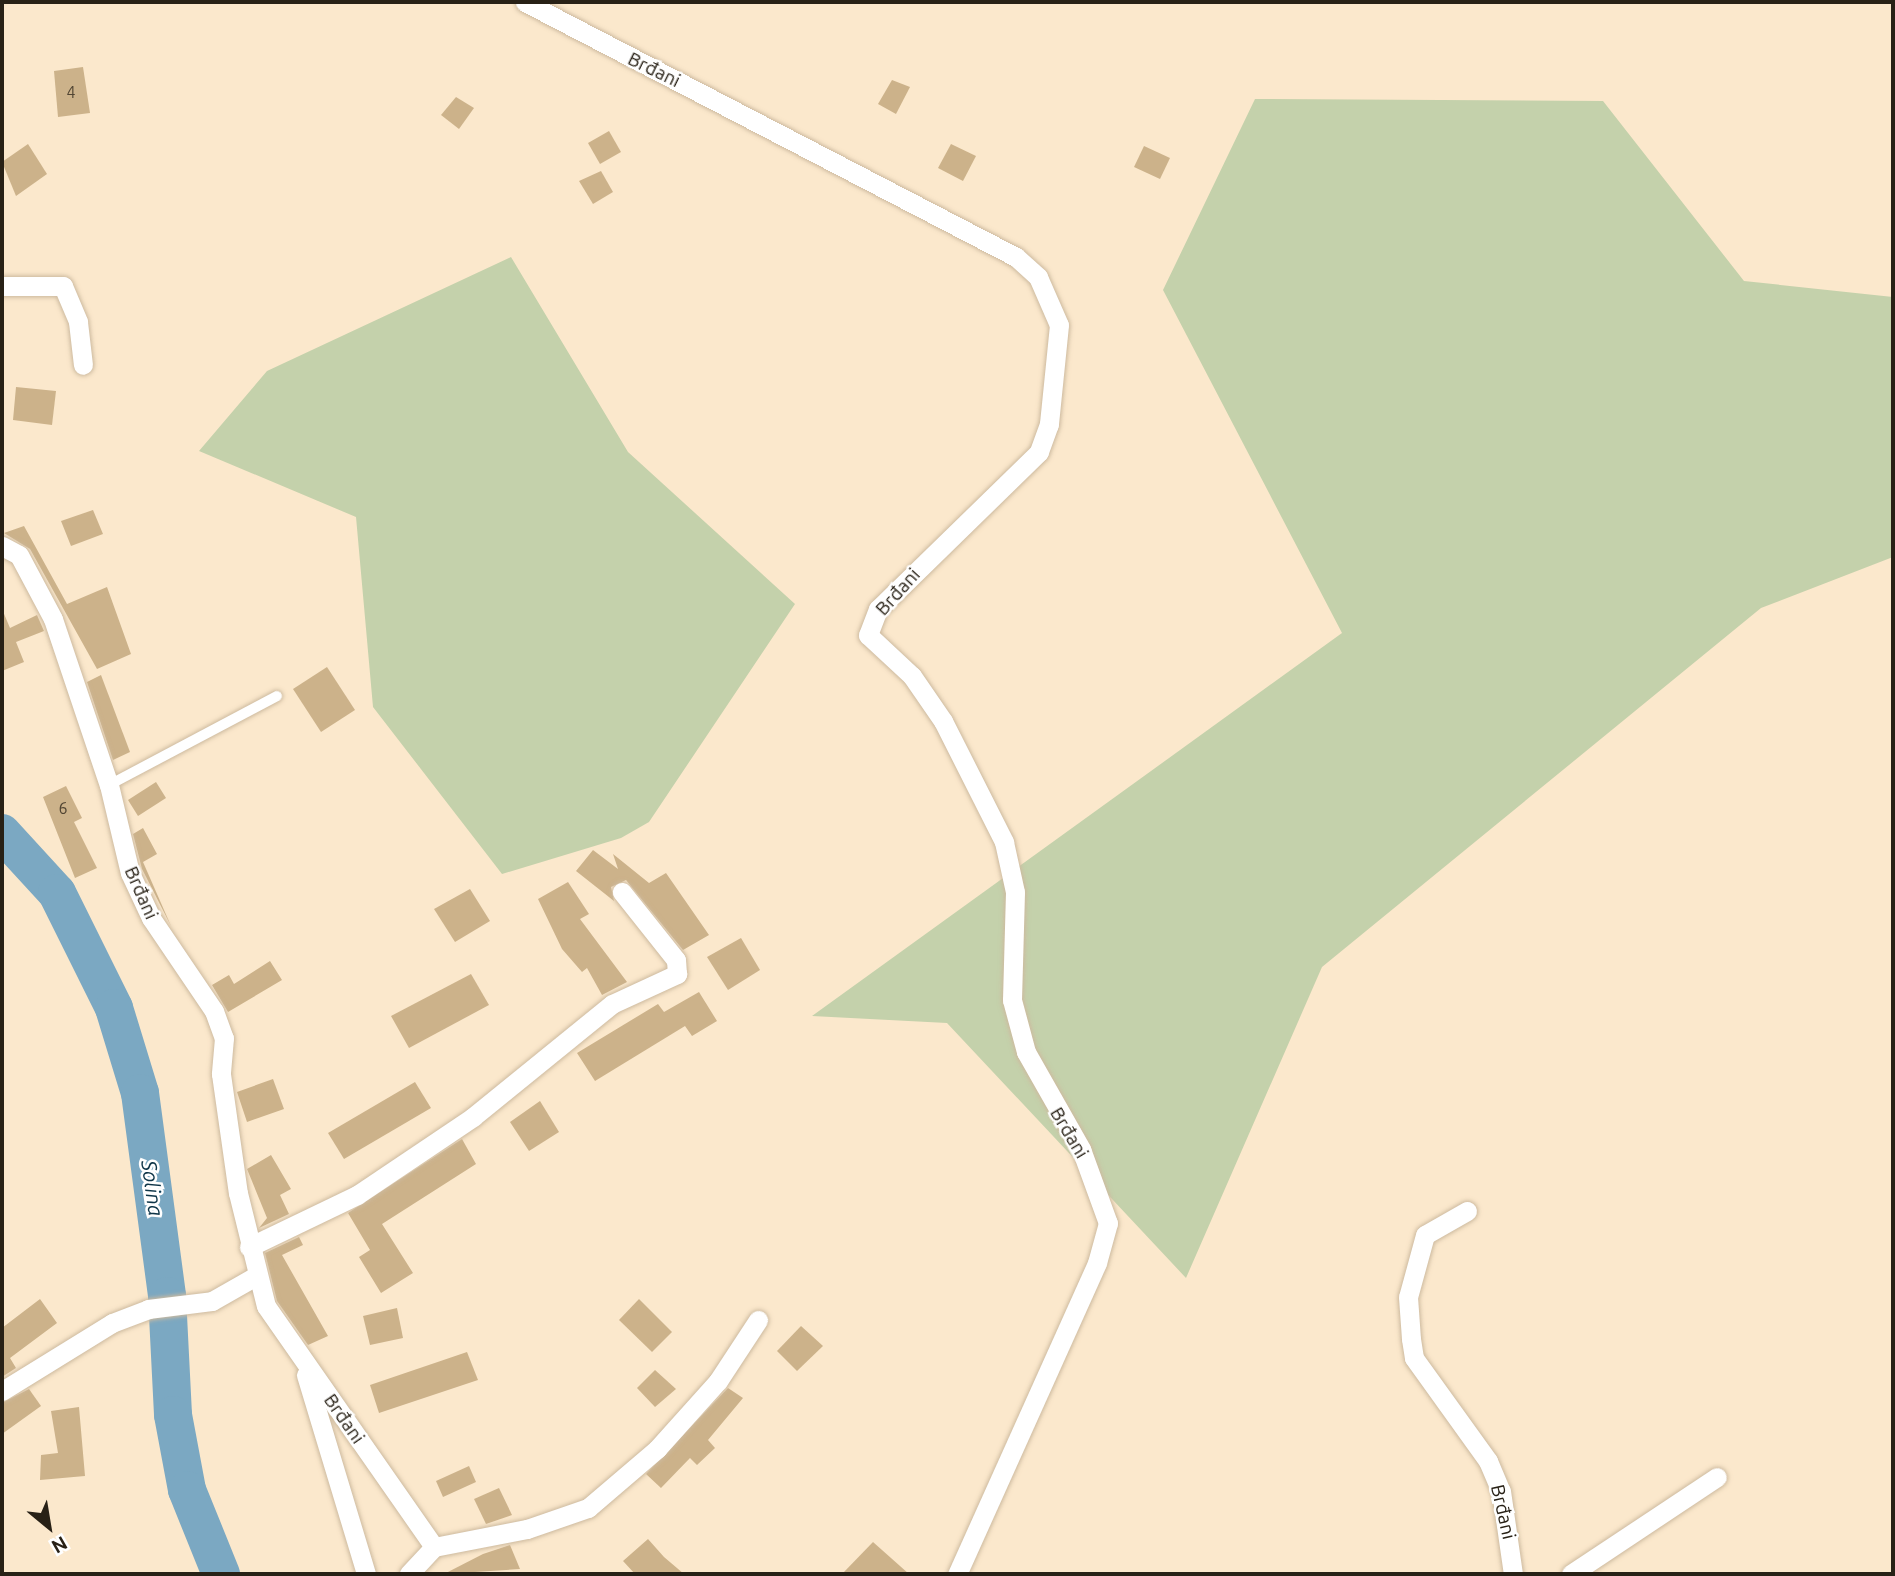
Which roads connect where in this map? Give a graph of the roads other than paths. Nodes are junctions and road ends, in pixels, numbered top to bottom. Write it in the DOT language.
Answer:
graph roads {
  1 [pos="525,2"];
  2 [pos="2,286"];
  3 [pos="83,365"];
  4 [pos="2,545"];
  5 [pos="277,696"];
  6 [pos="109,785"];
  7 [pos="622,892"];
  8 [pos="1467,1211"];
  9 [pos="249,1247"];
  10 [pos="256,1276"];
  11 [pos="758,1320"];
  12 [pos="303,1367"];
  13 [pos="2,1391"];
  14 [pos="1717,1477"];
  15 [pos="434,1547"];
  16 [pos="366,1574"];
  17 [pos="409,1574"];
  18 [pos="957,1574"];
  19 [pos="1513,1574"];
  20 [pos="1571,1574"];
  1 -- 18 [label="street, Brđani"];
  2 -- 3 [label="street"];
  4 -- 6 [label="street, Brđani"];
  5 -- 6 [label="lane"];
  6 -- 9 [label="street, Brđani"];
  7 -- 9 [label="street"];
  8 -- 19 [label="street, Brđani"];
  9 -- 10 [label="street, Brđani"];
  10 -- 12 [label="street, Brđani"];
  10 -- 13 [label="street"];
  11 -- 15 [label="street"];
  12 -- 15 [label="street, Brđani"];
  12 -- 16 [label="street, Brđani"];
  14 -- 20 [label="street"];
  15 -- 17 [label="street"];
}
